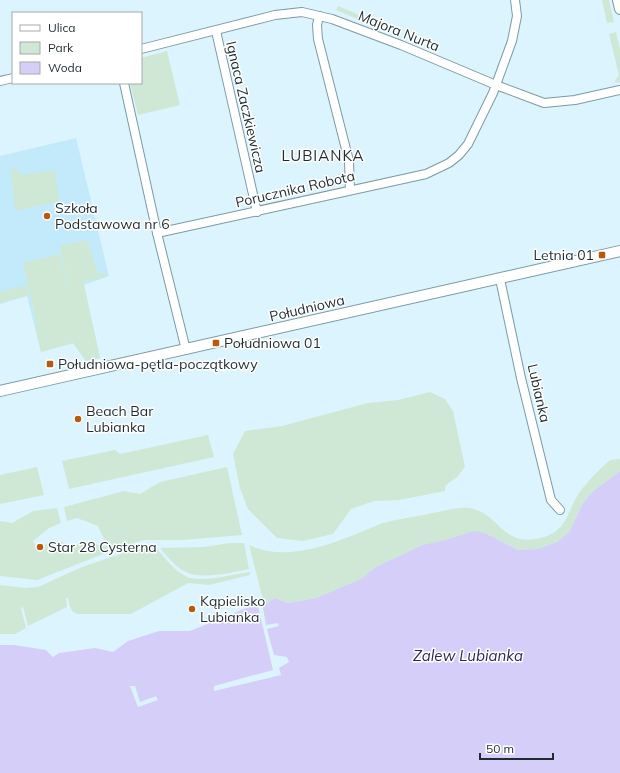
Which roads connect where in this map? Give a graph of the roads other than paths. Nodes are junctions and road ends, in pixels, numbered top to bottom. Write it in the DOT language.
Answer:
graph roads {
  1 [pos="515,0"];
  2 [pos="618,0"];
  3 [pos="620,9"];
  4 [pos="319,16"];
  5 [pos="216,31"];
  6 [pos="142,49"];
  7 [pos="12,78"];
  8 [pos="0,81"];
  9 [pos="124,84"];
  10 [pos="496,85"];
  11 [pos="620,90"];
  12 [pos="350,190"];
  13 [pos="257,212"];
  14 [pos="157,233"];
  15 [pos="620,251"];
  16 [pos="500,279"];
  17 [pos="186,350"];
  18 [pos="0,391"];
  19 [pos="560,510"];
  1 -- 10 [label="street, Porucznika Robota"];
  2 -- 3 [label="street"];
  4 -- 5 [label="street, Majora Nurta"];
  4 -- 10 [label="street, Majora Nurta"];
  4 -- 12 [label="street"];
  5 -- 6 [label="street, Majora Nurta"];
  5 -- 13 [label="street, Ignaca Zaczkiewicza"];
  7 -- 8 [label="street"];
  9 -- 14 [label="street"];
  10 -- 11 [label="street, Majora Nurta"];
  10 -- 12 [label="street, Porucznika Robota"];
  12 -- 13 [label="street, Porucznika Robota"];
  13 -- 14 [label="street, Porucznika Robota"];
  14 -- 17 [label="street"];
  15 -- 16 [label="street, Południowa"];
  16 -- 17 [label="street, Południowa"];
  16 -- 19 [label="street, Lubianka"];
  17 -- 18 [label="street, Południowa"];
}
